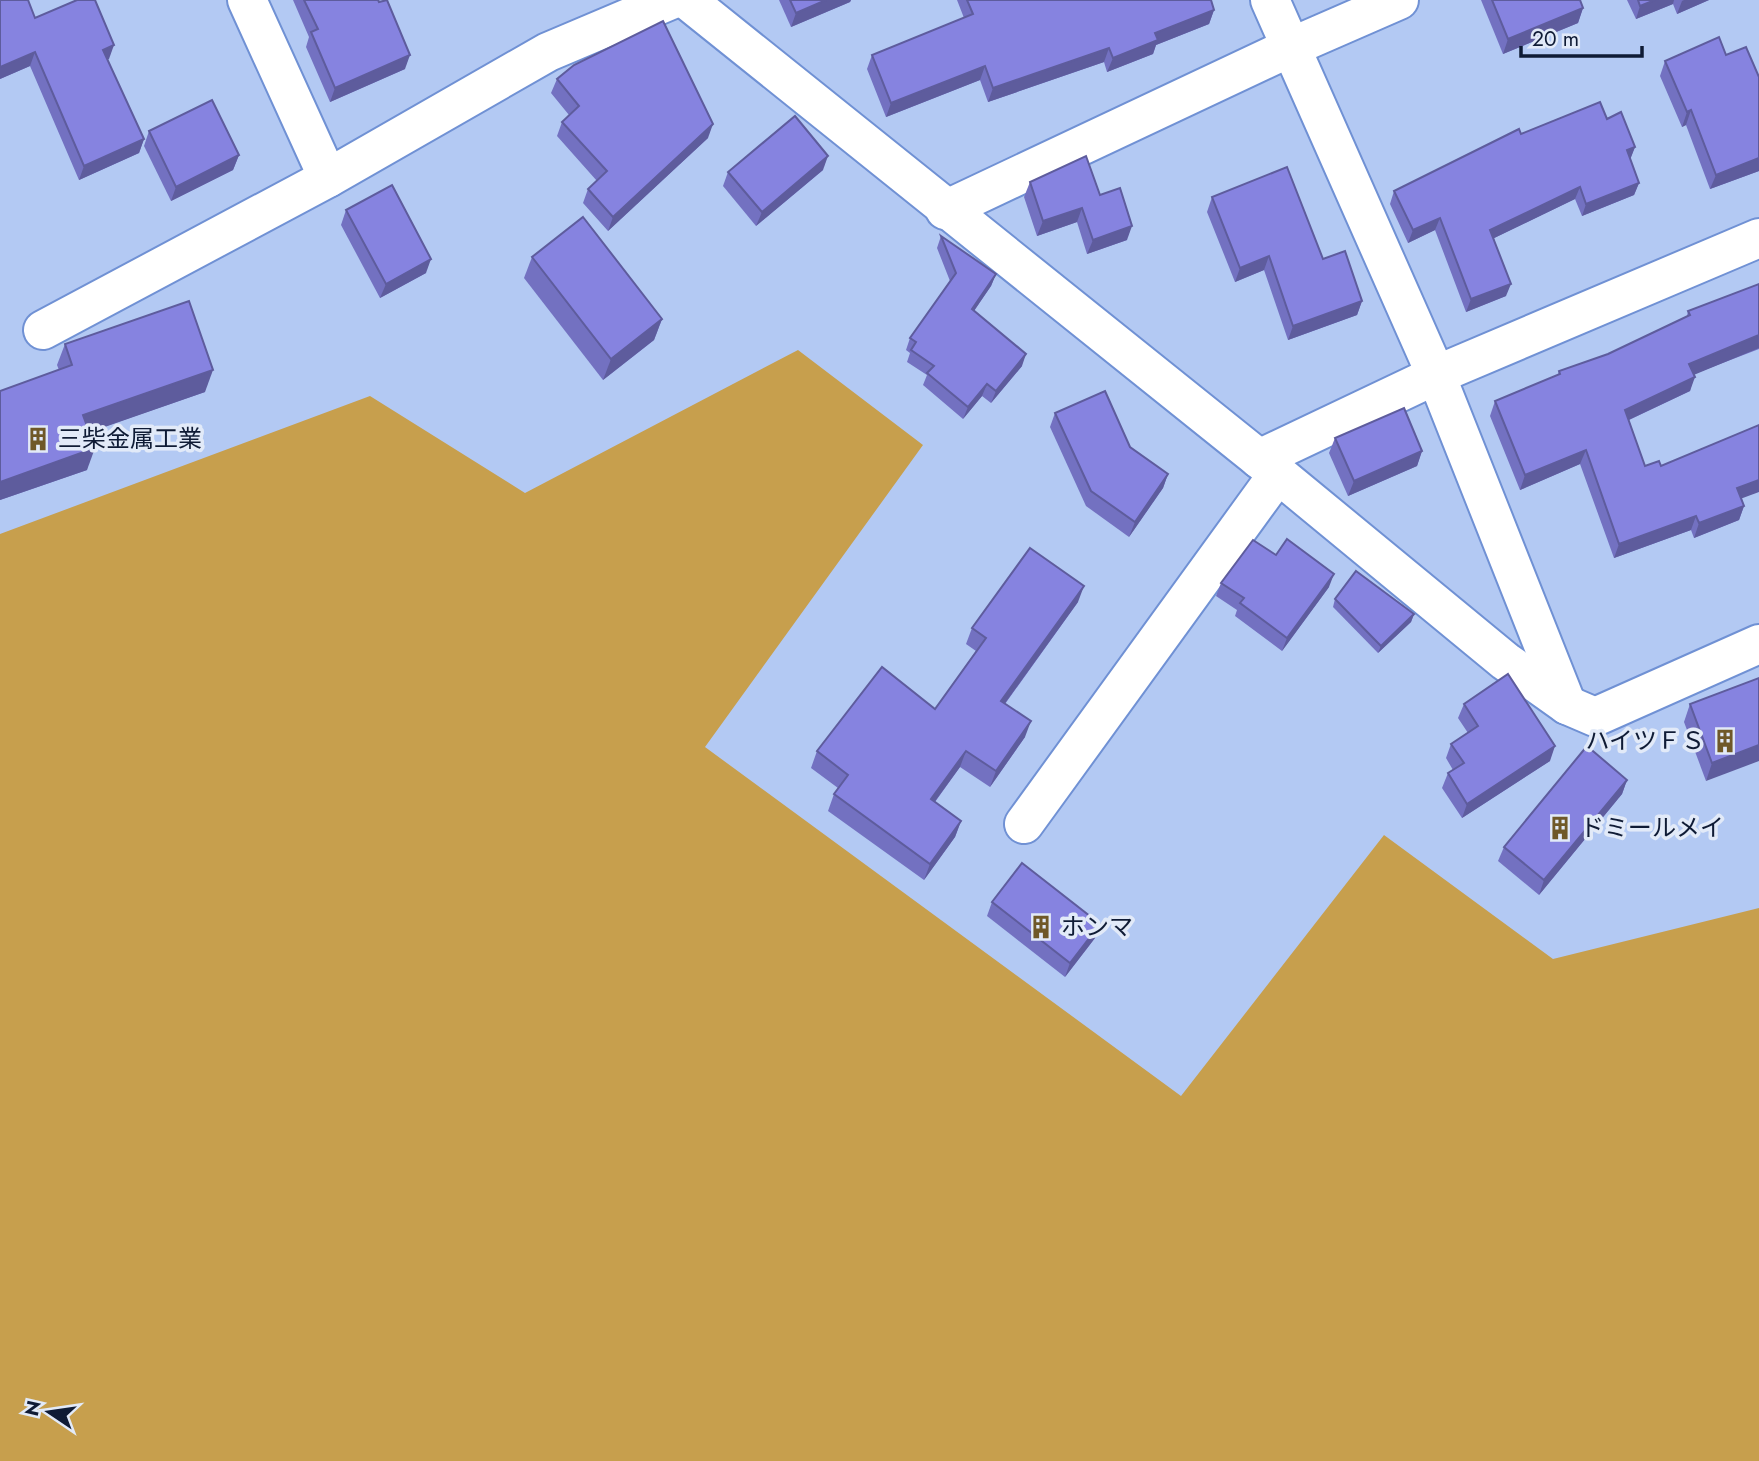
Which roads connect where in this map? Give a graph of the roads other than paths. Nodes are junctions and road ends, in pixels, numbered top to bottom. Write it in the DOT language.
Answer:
graph roads {
  1 [pos="247,0"];
  2 [pos="671,0"];
  3 [pos="687,0"];
  4 [pos="1270,0"];
  5 [pos="1399,0"];
  6 [pos="1289,48"];
  7 [pos="328,178"];
  8 [pos="945,210"];
  9 [pos="1759,238"];
  10 [pos="43,330"];
  11 [pos="1436,375"];
  12 [pos="1268,467"];
  13 [pos="1759,644"];
  14 [pos="1567,705"];
  15 [pos="1024,824"];
  1 -- 7 [label="street"];
  2 -- 7 [label="street"];
  3 -- 8 [label="street"];
  4 -- 6 [label="street"];
  5 -- 6 [label="street"];
  6 -- 8 [label="street"];
  6 -- 11 [label="street"];
  7 -- 10 [label="street"];
  8 -- 12 [label="street"];
  9 -- 11 [label="street"];
  11 -- 12 [label="street"];
  11 -- 14 [label="street"];
  12 -- 14 [label="street"];
  12 -- 15 [label="street"];
  13 -- 14 [label="street"];
}
